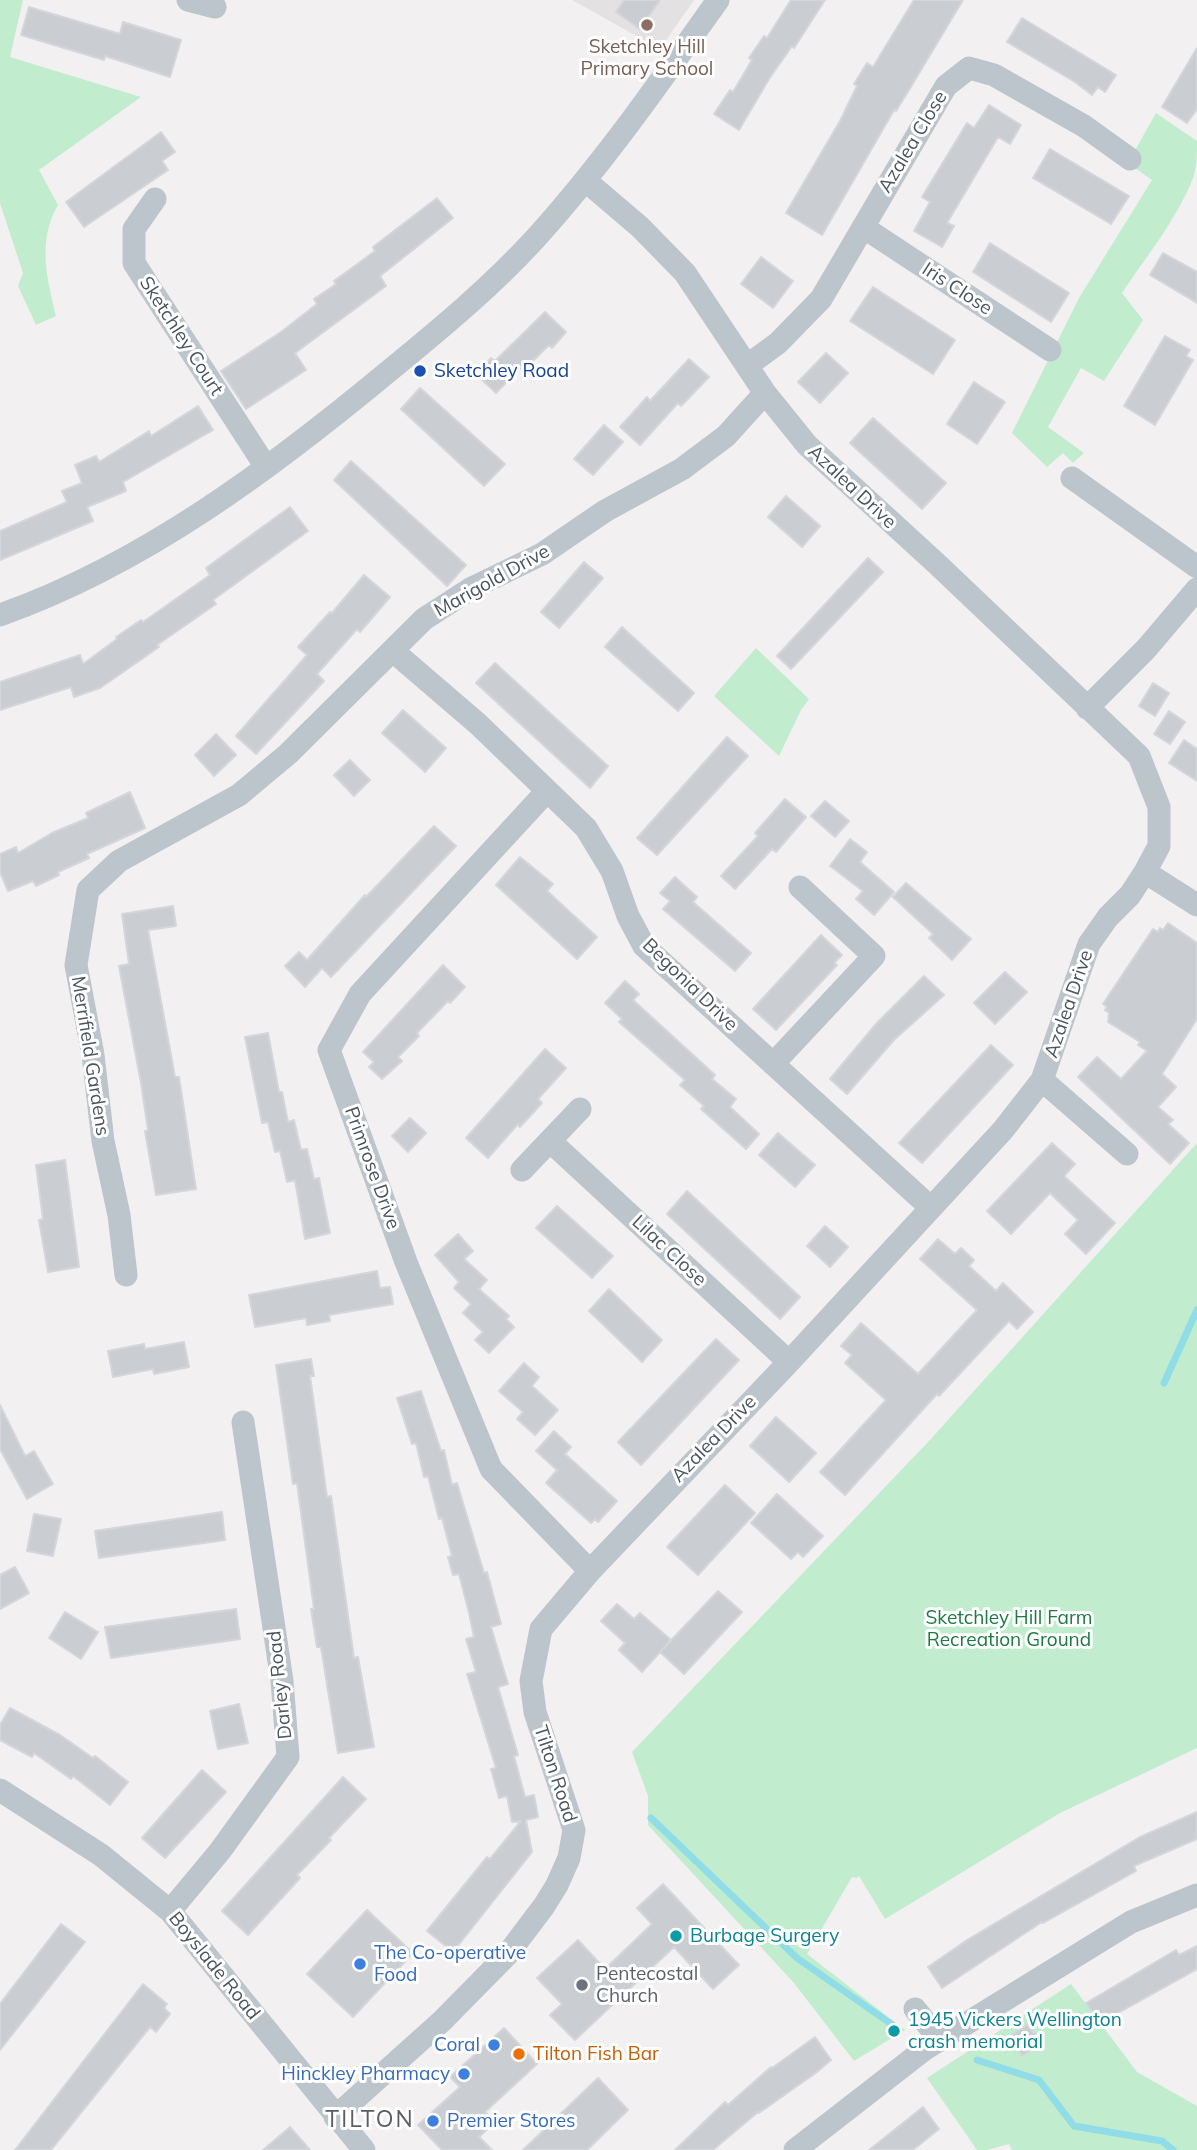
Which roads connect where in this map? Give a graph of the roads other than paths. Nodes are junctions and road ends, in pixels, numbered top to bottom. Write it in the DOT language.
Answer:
graph roads {
  1 [pos="188,0"];
  2 [pos="718,0"];
  3 [pos="215,7"];
  4 [pos="1130,159"];
  5 [pos="586,181"];
  6 [pos="155,199"];
  7 [pos="863,227"];
  8 [pos="1051,350"];
  9 [pos="748,365"];
  10 [pos="765,393"];
  11 [pos="266,467"];
  12 [pos="1072,478"];
  13 [pos="1197,567"];
  14 [pos="1197,589"];
  15 [pos="0,615"];
  16 [pos="393,651"];
  17 [pos="1087,708"];
  18 [pos="547,791"];
  19 [pos="239,795"];
  20 [pos="1145,872"];
  21 [pos="800,887"];
  22 [pos="1197,905"];
  23 [pos="773,1065"];
  24 [pos="1042,1080"];
  25 [pos="580,1109"];
  26 [pos="550,1140"];
  27 [pos="1127,1154"];
  28 [pos="522,1170"];
  29 [pos="930,1207"];
  30 [pos="126,1275"];
  31 [pos="789,1362"];
  32 [pos="243,1422"];
  33 [pos="590,1572"];
  34 [pos="565,1600"];
  35 [pos="0,1790"];
  36 [pos="1197,1895"];
  37 [pos="170,1911"];
  38 [pos="915,2009"];
  39 [pos="940,2040"];
  40 [pos="335,2117"];
  41 [pos="364,2150"];
  42 [pos="795,2150"];
  1 -- 3 [label="street"];
  2 -- 5 [label="street"];
  4 -- 7 [label="street, Azalea Close"];
  5 -- 9 [label="street, Azalea Drive"];
  5 -- 11 [label="street"];
  6 -- 11 [label="street, Sketchley Court"];
  7 -- 8 [label="street, Iris Close"];
  7 -- 9 [label="street, Azalea Close"];
  9 -- 10 [label="street, Azalea Drive"];
  10 -- 16 [label="street, Marigold Drive"];
  10 -- 17 [label="street, Azalea Drive"];
  11 -- 15 [label="street"];
  12 -- 13 [label="street"];
  14 -- 17 [label="street"];
  16 -- 18 [label="street, Begonia Drive"];
  16 -- 19 [label="street, Marigold Drive"];
  17 -- 20 [label="street, Azalea Drive"];
  18 -- 23 [label="street, Begonia Drive"];
  18 -- 33 [label="street, Primrose Drive"];
  19 -- 30 [label="street, Merrifield Gardens"];
  20 -- 22 [label="street"];
  20 -- 24 [label="street, Azalea Drive"];
  21 -- 23 [label="street"];
  23 -- 29 [label="street, Begonia Drive"];
  24 -- 27 [label="street"];
  24 -- 29 [label="street, Azalea Drive"];
  25 -- 26 [label="street"];
  26 -- 28 [label="street"];
  26 -- 31 [label="street, Lilac Close"];
  29 -- 31 [label="street, Azalea Drive"];
  31 -- 33 [label="street, Azalea Drive"];
  32 -- 37 [label="street, Darley Road"];
  33 -- 34 [label="street, Azalea Drive"];
  34 -- 40 [label="street, Tilton Road"];
  35 -- 37 [label="street, Boyslade Road"];
  36 -- 39 [label="street"];
  37 -- 40 [label="street, Boyslade Road"];
  38 -- 39 [label="street"];
  39 -- 42 [label="street"];
  40 -- 41 [label="street, Boyslade Road"];
}
